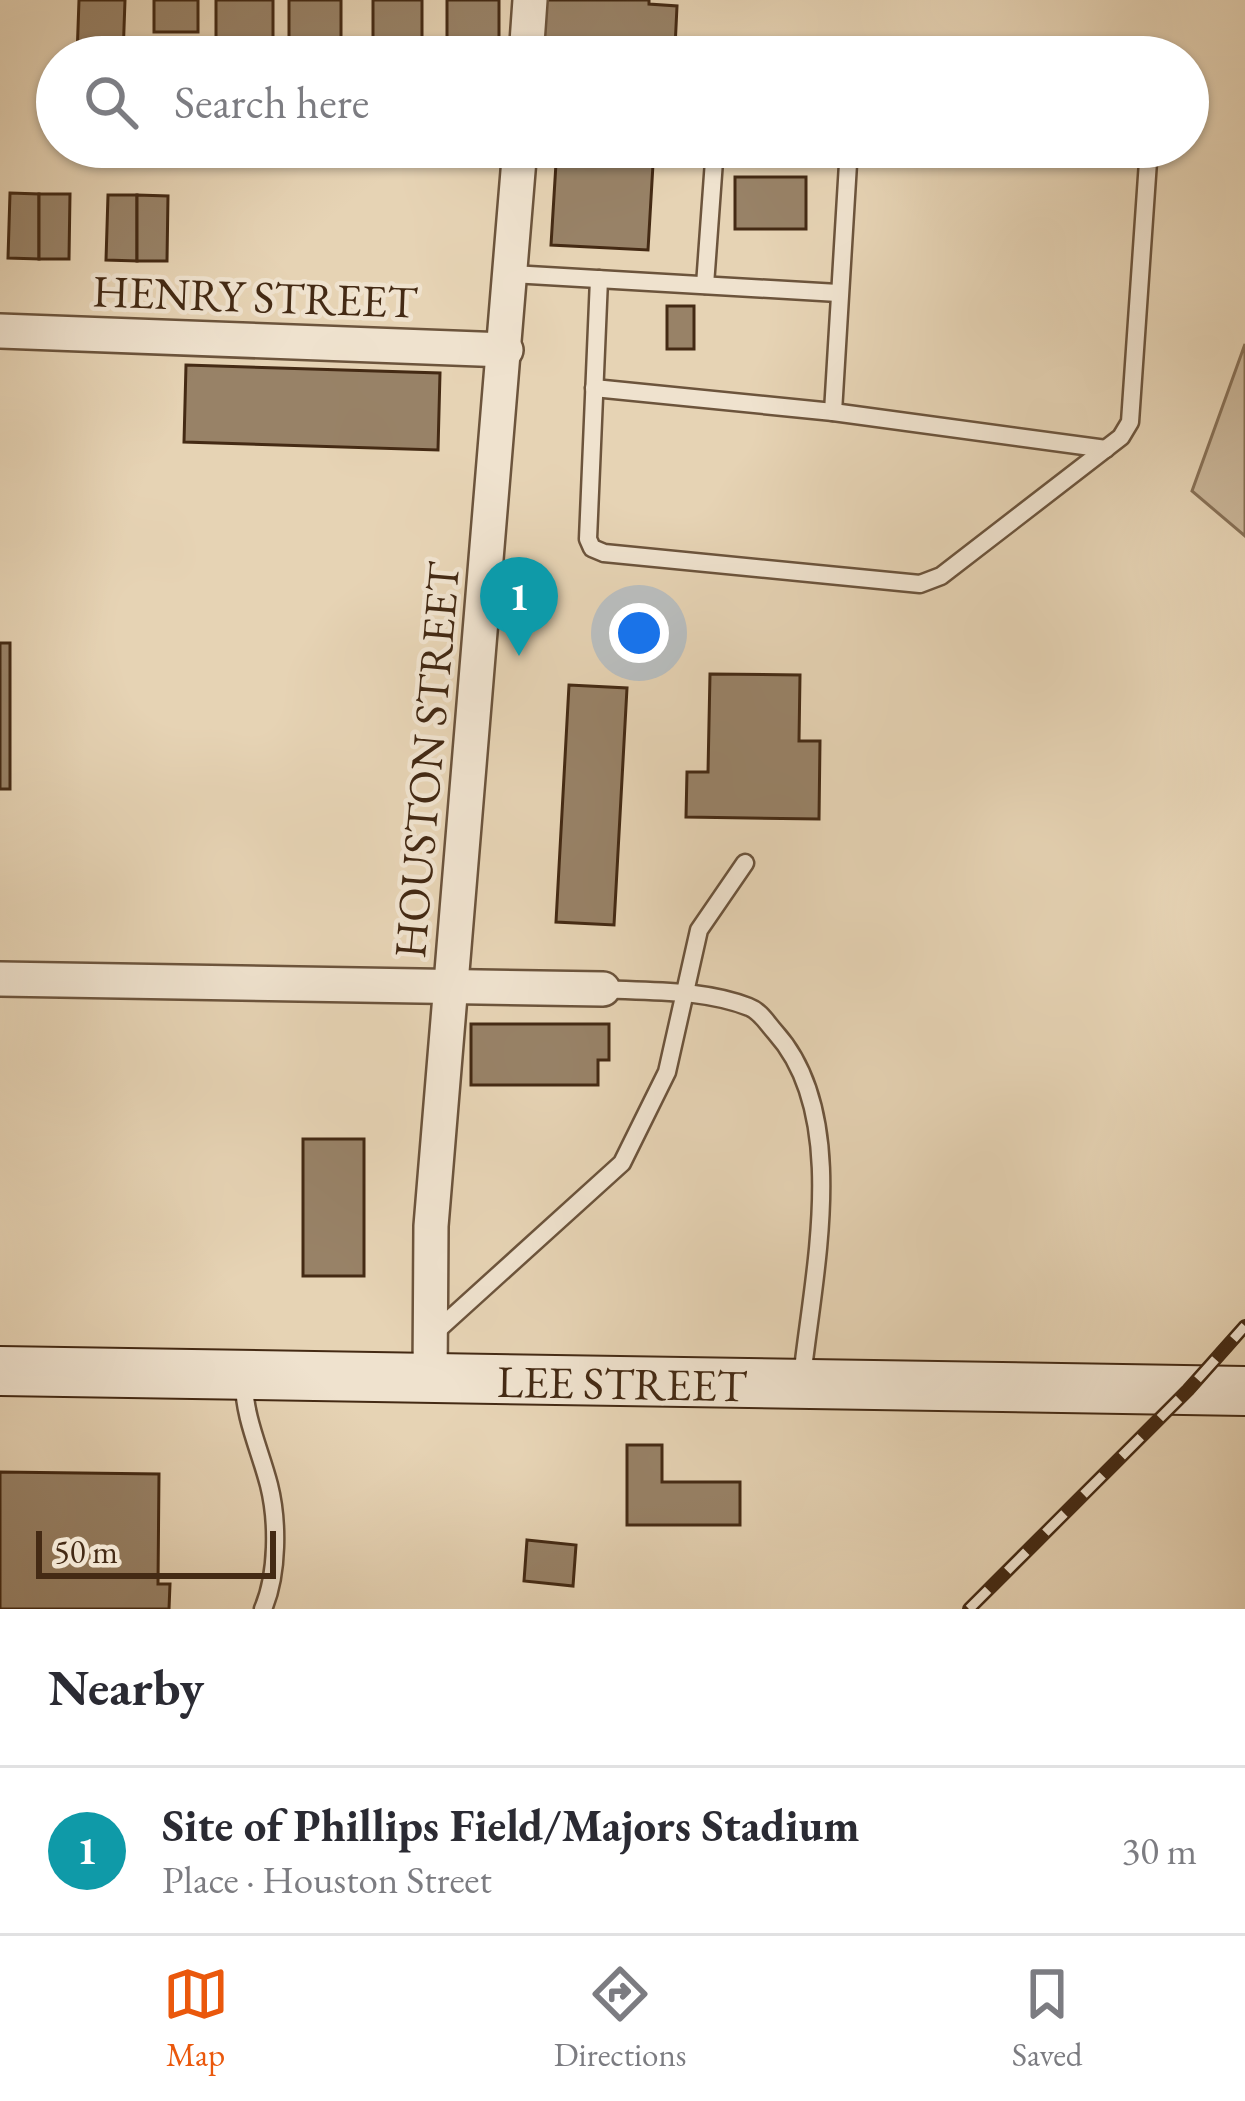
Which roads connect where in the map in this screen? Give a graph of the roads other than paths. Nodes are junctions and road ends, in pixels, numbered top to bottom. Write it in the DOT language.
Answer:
graph roads {
  1 [pos="530,0"];
  2 [pos="527,36"];
  3 [pos="519,168"];
  4 [pos="713,168"];
  5 [pos="848,168"];
  6 [pos="1148,168"];
  7 [pos="512,274"];
  8 [pos="599,279"];
  9 [pos="705,285"];
  10 [pos="838,293"];
  11 [pos="0,331"];
  12 [pos="506,350"];
  13 [pos="594,388"];
  14 [pos="832,412"];
  15 [pos="1106,449"];
  16 [pos="745,863"];
  17 [pos="0,979"];
  18 [pos="451,987"];
  19 [pos="603,989"];
  20 [pos="686,993"];
  21 [pos="430,1359"];
  22 [pos="0,1371"];
  23 [pos="244,1376"];
  24 [pos="802,1385"];
  25 [pos="1245,1390"];
  26 [pos="263,1609"];
  1 -- 2 [label="street"];
  3 -- 7 [label="street, HOUSTON STREET"];
  4 -- 9 [label="lane"];
  5 -- 10 [label="lane"];
  6 -- 15 [label="lane"];
  7 -- 8 [label="lane"];
  7 -- 12 [label="street, HOUSTON STREET"];
  8 -- 9 [label="lane"];
  8 -- 13 [label="lane"];
  9 -- 10 [label="lane"];
  10 -- 14 [label="lane"];
  11 -- 12 [label="street, HENRY STREET"];
  12 -- 18 [label="street, HOUSTON STREET"];
  13 -- 14 [label="lane"];
  13 -- 15 [label="lane"];
  14 -- 15 [label="lane"];
  16 -- 20 [label="lane"];
  17 -- 18 [label="street"];
  18 -- 19 [label="street"];
  18 -- 21 [label="street, HOUSTON STREET"];
  19 -- 20 [label="lane"];
  20 -- 21 [label="lane"];
  20 -- 24 [label="lane"];
  21 -- 23 [label="main road, LEE STREET"];
  21 -- 24 [label="main road, LEE STREET"];
  22 -- 23 [label="main road, LEE STREET"];
  23 -- 26 [label="lane"];
  24 -- 25 [label="main road, LEE STREET"];
}
